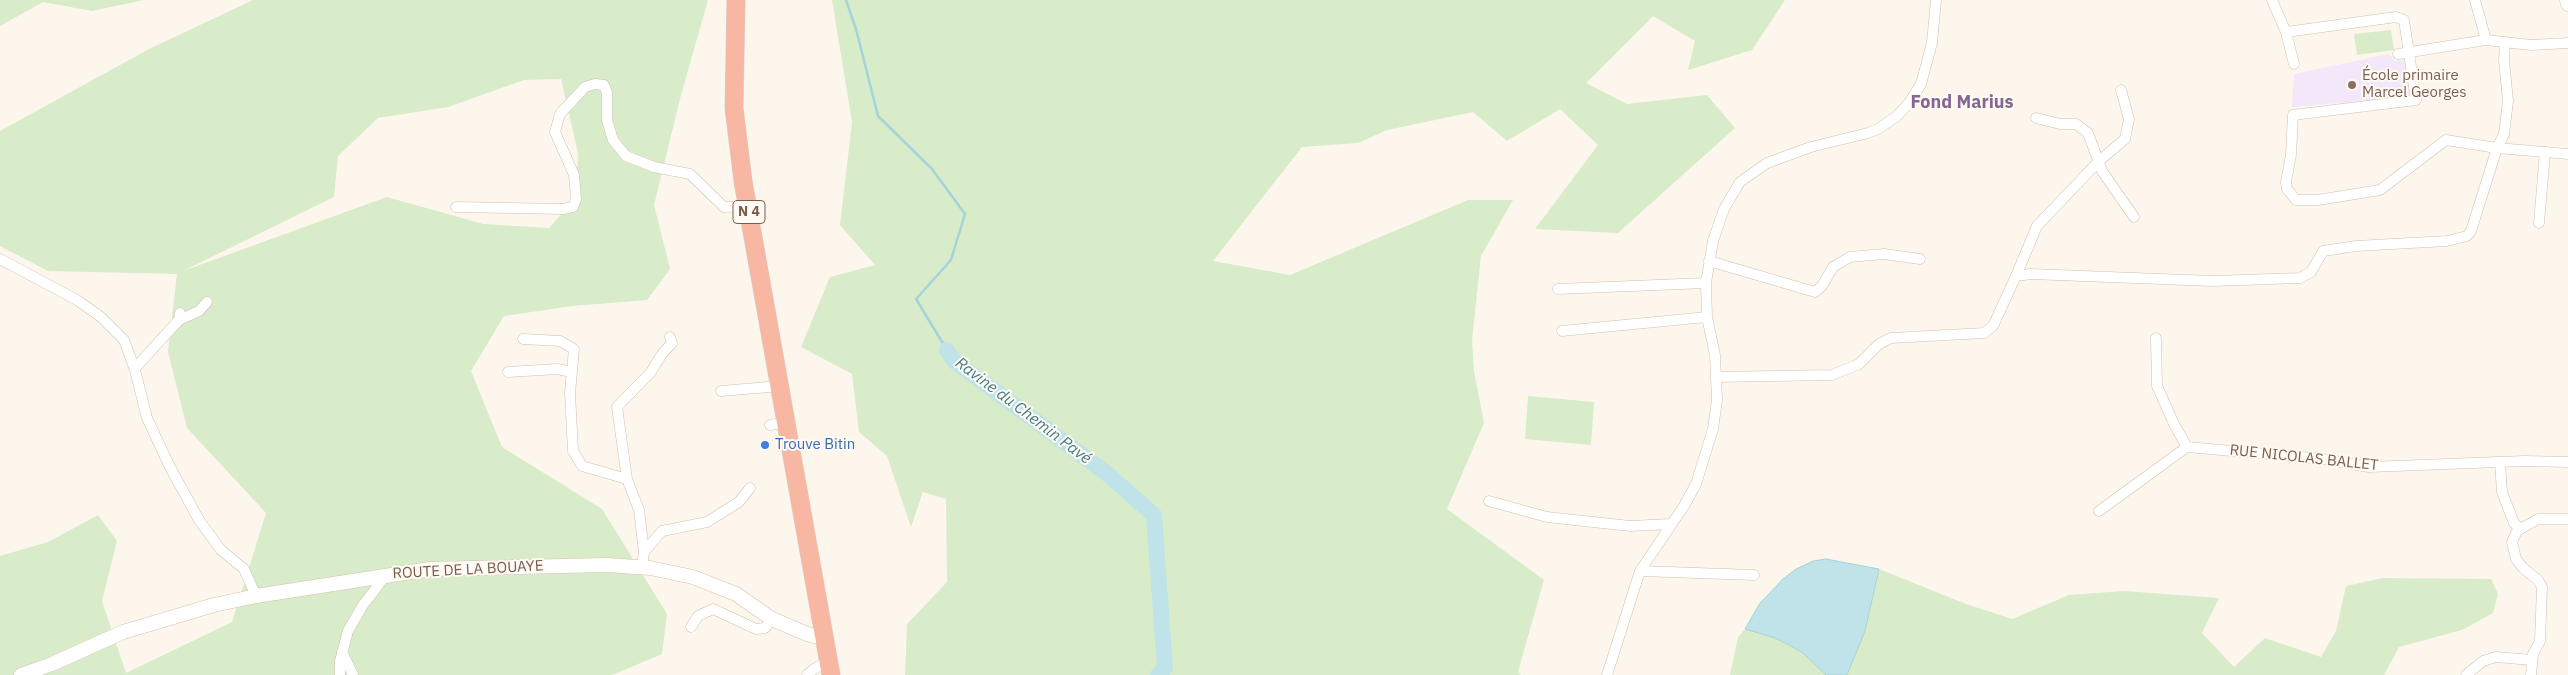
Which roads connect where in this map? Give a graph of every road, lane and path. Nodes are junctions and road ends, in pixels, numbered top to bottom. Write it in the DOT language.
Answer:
graph roads {
  1 [pos="736,0"];
  2 [pos="1936,0"];
  3 [pos="2476,0"];
  4 [pos="2567,0"];
  5 [pos="2274,4"];
  6 [pos="2568,4"];
  7 [pos="2286,32"];
  8 [pos="2486,40"];
  9 [pos="2505,43"];
  10 [pos="2568,43"];
  11 [pos="2410,52"];
  12 [pos="2398,54"];
  13 [pos="2294,64"];
  14 [pos="2121,90"];
  15 [pos="2036,118"];
  16 [pos="2497,148"];
  17 [pos="2545,152"];
  18 [pos="2568,154"];
  19 [pos="2099,161"];
  20 [pos="456,206"];
  21 [pos="748,206"];
  22 [pos="2134,217"];
  23 [pos="2539,223"];
  24 [pos="0,259"];
  25 [pos="1920,260"];
  26 [pos="1709,261"];
  27 [pos="2016,276"];
  28 [pos="1706,283"];
  29 [pos="1558,289"];
  30 [pos="207,302"];
  31 [pos="1707,317"];
  32 [pos="1562,331"];
  33 [pos="670,337"];
  34 [pos="2156,338"];
  35 [pos="522,339"];
  36 [pos="135,368"];
  37 [pos="508,372"];
  38 [pos="572,372"];
  39 [pos="1716,377"];
  40 [pos="781,386"];
  41 [pos="721,391"];
  42 [pos="788,422"];
  43 [pos="770,425"];
  44 [pos="2187,447"];
  45 [pos="2500,462"];
  46 [pos="2568,462"];
  47 [pos="626,479"];
  48 [pos="750,488"];
  49 [pos="1489,501"];
  50 [pos="2099,511"];
  51 [pos="2568,519"];
  52 [pos="1672,524"];
  53 [pos="2520,529"];
  54 [pos="644,552"];
  55 [pos="642,568"];
  56 [pos="1640,571"];
  57 [pos="387,574"];
  58 [pos="1754,575"];
  59 [pos="256,596"];
  60 [pos="772,618"];
  61 [pos="691,627"];
  62 [pos="825,639"];
  63 [pos="342,652"];
  64 [pos="2532,660"];
  65 [pos="830,668"];
  66 [pos="21,675"];
  67 [pos="340,675"];
  68 [pos="353,675"];
  69 [pos="808,675"];
  70 [pos="1607,675"];
  71 [pos="2466,675"];
  72 [pos="2531,675"];
  1 -- 21 [label="highway, N 4"];
  2 -- 26 [label="street"];
  3 -- 8 [label="street"];
  4 -- 6 [label="main road"];
  5 -- 7 [label="street"];
  7 -- 11 [label="street"];
  7 -- 13 [label="street"];
  8 -- 9 [label="street"];
  8 -- 11 [label="street"];
  9 -- 10 [label="street"];
  9 -- 16 [label="street"];
  11 -- 12 [label="street"];
  11 -- 16 [label="street"];
  14 -- 19 [label="street"];
  15 -- 19 [label="street"];
  16 -- 17 [label="street"];
  16 -- 27 [label="street"];
  17 -- 18 [label="street"];
  17 -- 23 [label="street"];
  19 -- 22 [label="street"];
  19 -- 27 [label="street"];
  20 -- 21 [label="street"];
  21 -- 40 [label="highway, N 4"];
  24 -- 36 [label="street"];
  25 -- 26 [label="street"];
  26 -- 28 [label="street"];
  27 -- 39 [label="street"];
  28 -- 29 [label="street"];
  28 -- 31 [label="street"];
  30 -- 36 [label="street"];
  31 -- 32 [label="street"];
  31 -- 39 [label="street"];
  33 -- 47 [label="street"];
  34 -- 44 [label="street"];
  35 -- 38 [label="street"];
  36 -- 59 [label="street"];
  37 -- 38 [label="street"];
  38 -- 47 [label="street"];
  39 -- 52 [label="street"];
  40 -- 41 [label="street"];
  40 -- 42 [label="highway, N 4"];
  42 -- 43 [label="street"];
  42 -- 62 [label="highway, N 4"];
  44 -- 45 [label="street, RUE NICOLAS BALLET"];
  44 -- 50 [label="street"];
  45 -- 46 [label="street, RUE NICOLAS BALLET"];
  45 -- 53 [label="street"];
  47 -- 54 [label="street"];
  48 -- 54 [label="street"];
  49 -- 52 [label="street"];
  51 -- 53 [label="street"];
  52 -- 56 [label="street"];
  53 -- 64 [label="street"];
  54 -- 55 [label="street"];
  55 -- 57 [label="main road, ROUTE DE LA BOUAYE"];
  55 -- 60 [label="main road, ROUTE DE LA BOUAYE"];
  56 -- 58 [label="street"];
  56 -- 70 [label="street"];
  57 -- 59 [label="main road, ROUTE DE LA BOUAYE"];
  57 -- 63 [label="street"];
  59 -- 66 [label="main road, ROUTE DE LA BOUAYE"];
  60 -- 61 [label="street"];
  60 -- 62 [label="main road, ROUTE DE LA BOUAYE"];
  62 -- 65 [label="highway, N 4"];
  63 -- 67 [label="street"];
  63 -- 68 [label="street"];
  64 -- 71 [label="street"];
  64 -- 72 [label="street"];
  65 -- 69 [label="street"];
}
